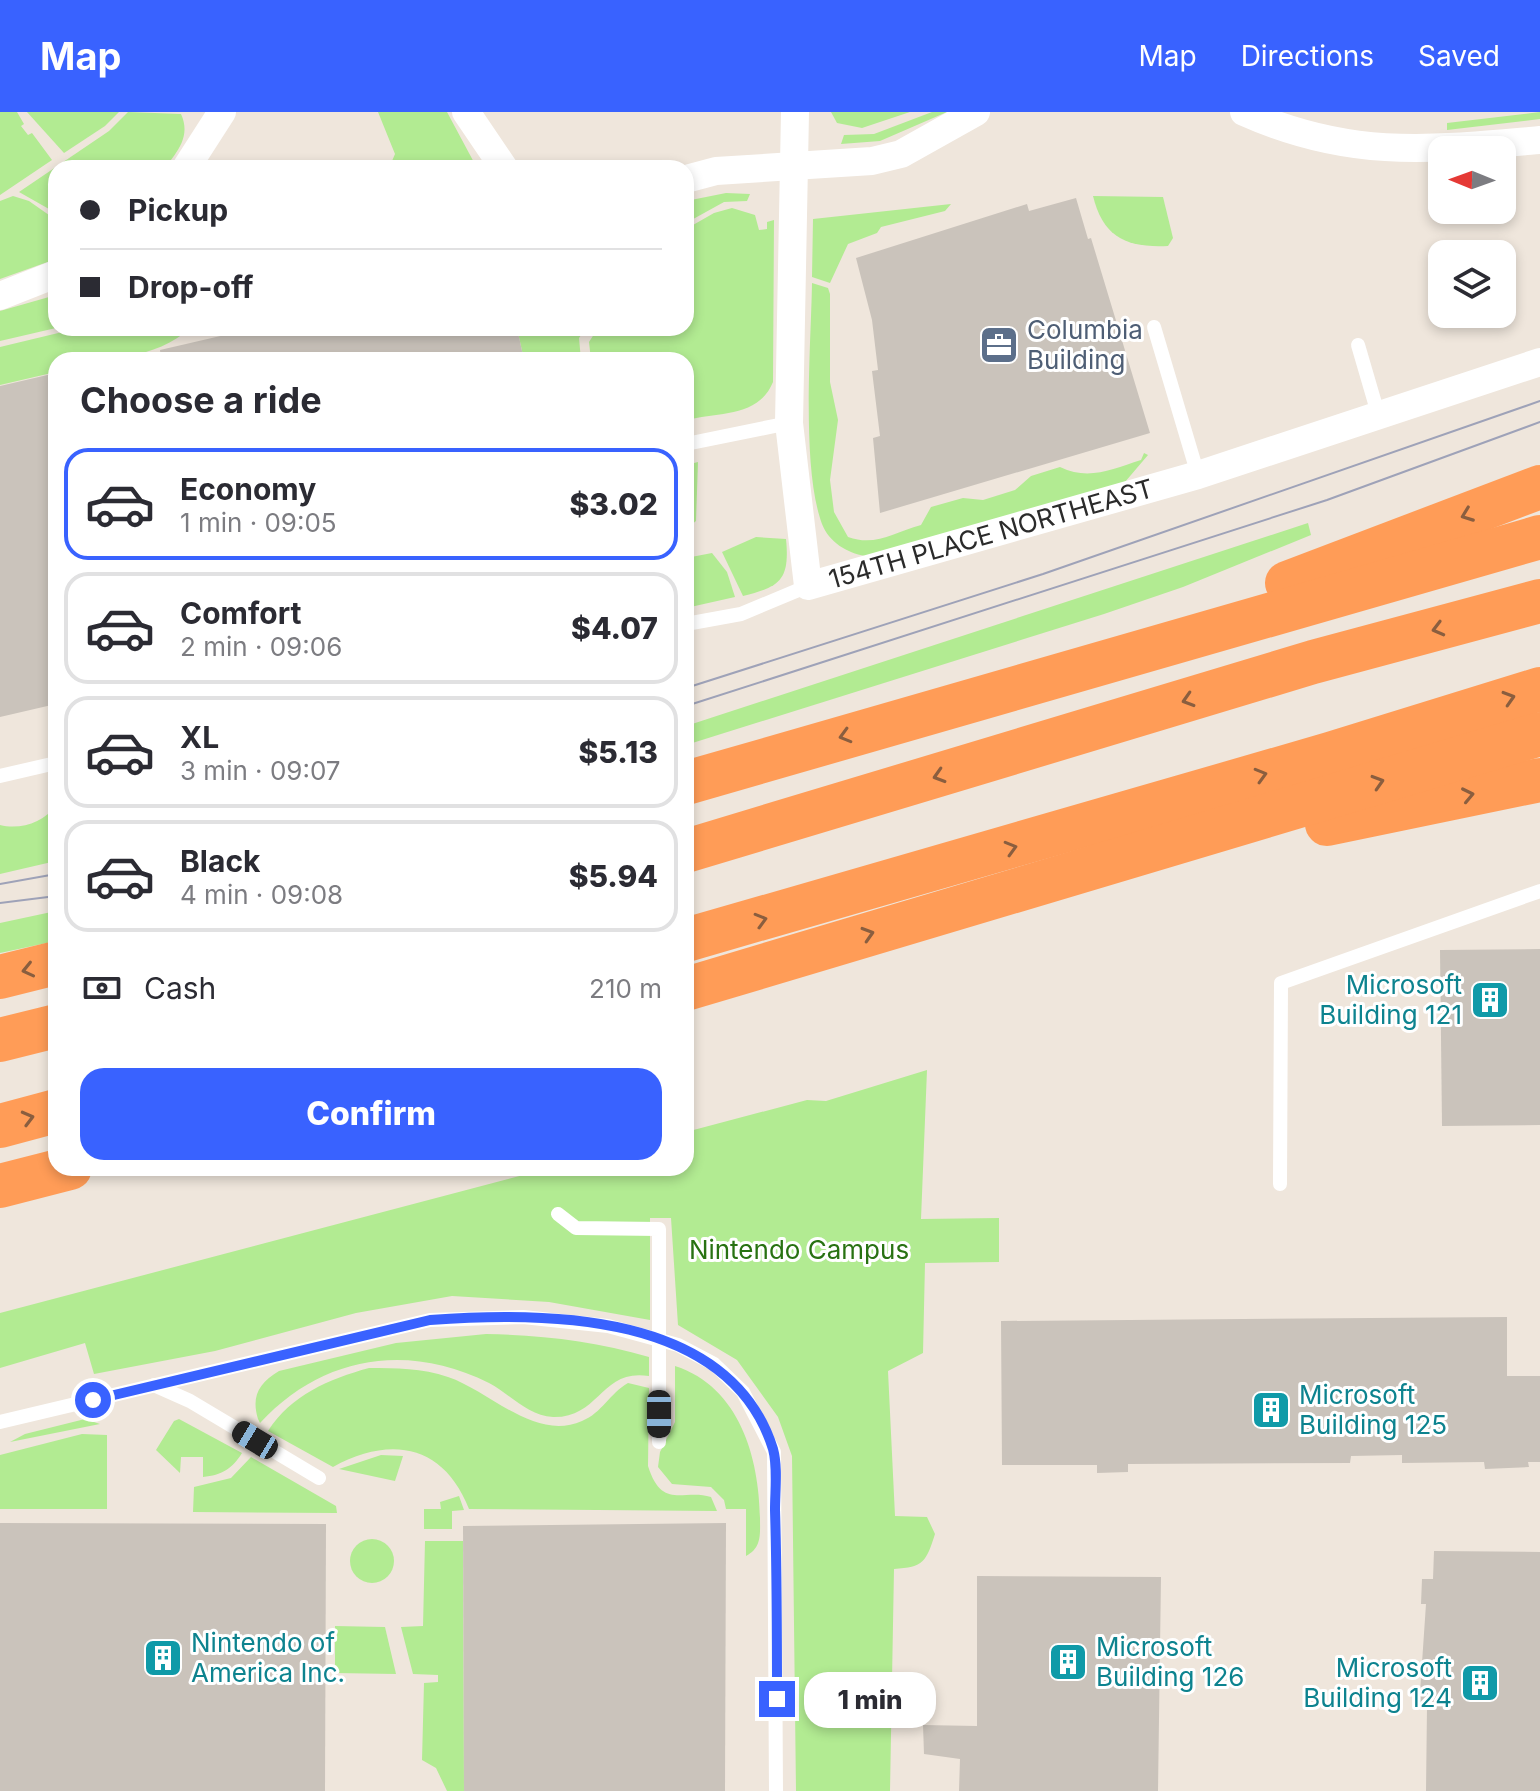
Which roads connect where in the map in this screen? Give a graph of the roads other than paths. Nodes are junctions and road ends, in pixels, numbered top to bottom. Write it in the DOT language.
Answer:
graph roads {
  1 [pos="466,112"];
  2 [pos="795,112"];
  3 [pos="976,112"];
  4 [pos="1244,112"];
  5 [pos="216,114"];
  6 [pos="1540,140"];
  7 [pos="190,160"];
  8 [pos="499,160"];
  9 [pos="792,167"];
  10 [pos="694,177"];
  11 [pos="48,277"];
  12 [pos="0,296"];
  13 [pos="1154,327"];
  14 [pos="1358,345"];
  15 [pos="1540,362"];
  16 [pos="1379,417"];
  17 [pos="789,423"];
  18 [pos="694,442"];
  19 [pos="1198,475"];
  20 [pos="1540,487"];
  21 [pos="1540,537"];
  22 [pos="808,586"];
  23 [pos="1540,601"];
  24 [pos="694,623"];
  25 [pos="1027,682"];
  26 [pos="1540,689"];
  27 [pos="1540,734"];
  28 [pos="48,765"];
  29 [pos="0,776"];
  30 [pos="1540,780"];
  31 [pos="694,781"];
  32 [pos="694,849"];
  33 [pos="1035,885"];
  34 [pos="1540,891"];
  35 [pos="694,938"];
  36 [pos="48,965"];
  37 [pos="0,977"];
  38 [pos="694,987"];
  39 [pos="48,1028"];
  40 [pos="0,1040"];
  41 [pos="48,1113"];
  42 [pos="0,1126"];
  43 [pos="48,1174"];
  44 [pos="1280,1184"];
  45 [pos="0,1186"];
  46 [pos="558,1214"];
  47 [pos="659,1340"];
  48 [pos="154,1385"];
  49 [pos="0,1422"];
  50 [pos="659,1442"];
  51 [pos="319,1478"];
  52 [pos="776,1791"];
  1 -- 8 [label="street"];
  2 -- 9 [label="street, 154TH PLACE NORTHEAST"];
  3 -- 9 [label="street"];
  4 -- 6 [label="street"];
  5 -- 7 [label="street"];
  9 -- 10 [label="street"];
  9 -- 17 [label="street, 154TH PLACE NORTHEAST"];
  11 -- 12 [label="street"];
  13 -- 19 [label="lane"];
  14 -- 16 [label="lane"];
  15 -- 16 [label="street, 154TH PLACE NORTHEAST"];
  16 -- 19 [label="street, 154TH PLACE NORTHEAST"];
  17 -- 18 [label="lane"];
  17 -- 22 [label="street, 154TH PLACE NORTHEAST"];
  19 -- 22 [label="street, 154TH PLACE NORTHEAST"];
  20 -- 25 [label="highway, one-way"];
  21 -- 25 [label="highway"];
  22 -- 24 [label="lane"];
  23 -- 32 [label="highway, one-way"];
  25 -- 31 [label="highway, one-way"];
  35 -- 26 [label="highway, one-way"];
  33 -- 27 [label="highway, one-way"];
  28 -- 29 [label="lane"];
  33 -- 30 [label="highway, one-way"];
  38 -- 33 [label="highway, one-way"];
  34 -- 44 [label="lane"];
  36 -- 37 [label="highway, one-way"];
  39 -- 40 [label="highway"];
  42 -- 41 [label="highway, one-way"];
  43 -- 45 [label="highway"];
  46 -- 47 [label="lane"];
  47 -- 48 [label="lane"];
  47 -- 50 [label="lane"];
  47 -- 52 [label="lane"];
  48 -- 49 [label="lane"];
  48 -- 51 [label="lane"];
}
